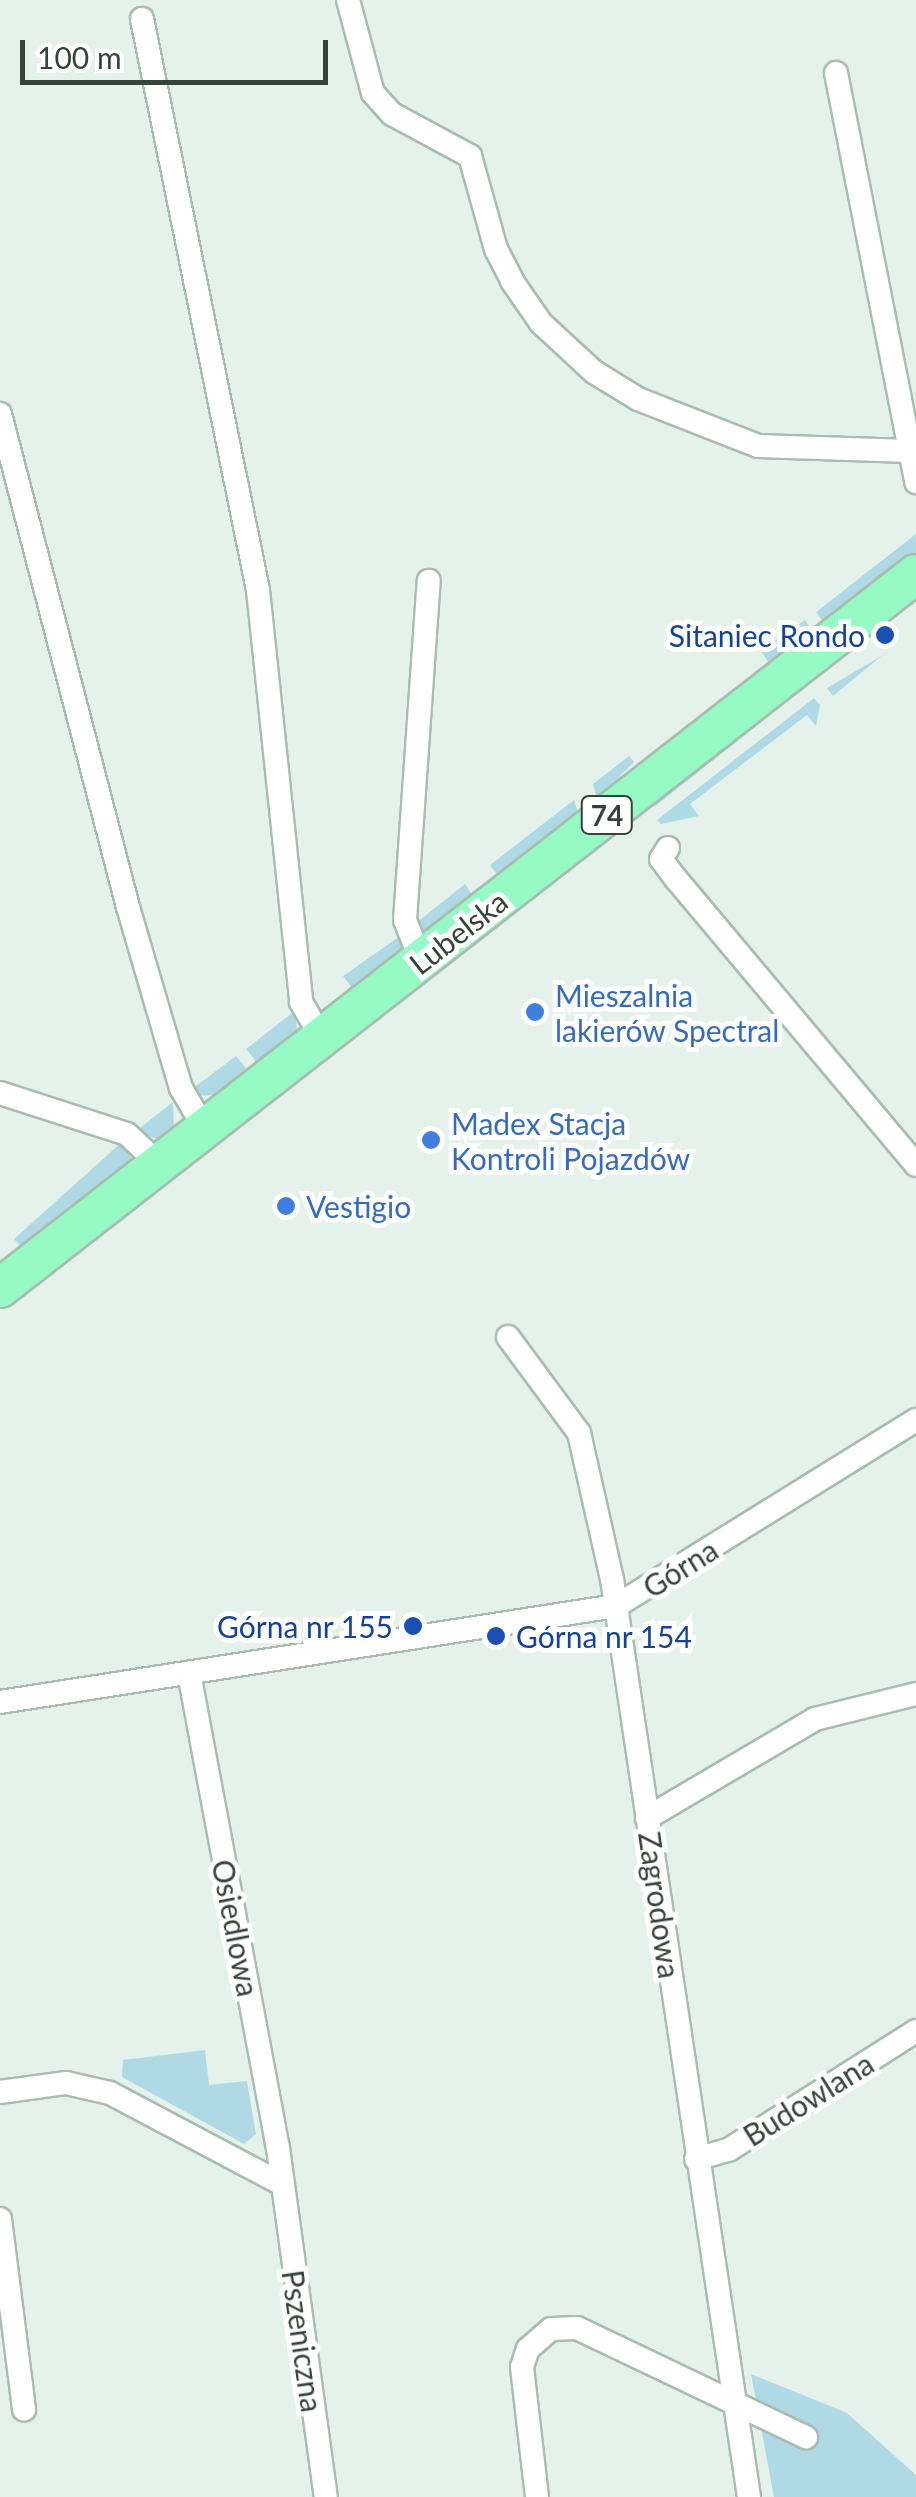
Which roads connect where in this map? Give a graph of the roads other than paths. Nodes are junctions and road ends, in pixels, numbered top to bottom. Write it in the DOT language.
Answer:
graph roads {
  1 [pos="348,0"];
  2 [pos="142,19"];
  3 [pos="836,72"];
  4 [pos="0,414"];
  5 [pos="908,451"];
  6 [pos="916,482"];
  7 [pos="916,574"];
  8 [pos="429,581"];
  9 [pos="668,848"];
  10 [pos="421,961"];
  11 [pos="322,1038"];
  12 [pos="0,1093"];
  13 [pos="205,1129"];
  14 [pos="160,1164"];
  15 [pos="916,1165"];
  16 [pos="0,1288"];
  17 [pos="508,1337"];
  18 [pos="916,1420"];
  19 [pos="616,1606"];
  20 [pos="189,1673"];
  21 [pos="916,1694"];
  22 [pos="0,1702"];
  23 [pos="647,1818"];
  24 [pos="916,2030"];
  25 [pos="0,2092"];
  26 [pos="696,2159"];
  27 [pos="282,2184"];
  28 [pos="0,2220"];
  29 [pos="735,2403"];
  30 [pos="24,2409"];
  31 [pos="806,2437"];
  32 [pos="326,2497"];
  33 [pos="537,2497"];
  34 [pos="749,2497"];
  1 -- 5 [label="street"];
  2 -- 11 [label="street"];
  3 -- 5 [label="street"];
  4 -- 13 [label="street"];
  5 -- 6 [label="street"];
  7 -- 10 [label="main road, Lubelska / 74"];
  8 -- 10 [label="street"];
  9 -- 15 [label="street"];
  10 -- 11 [label="main road, Lubelska / 74"];
  11 -- 13 [label="main road, Lubelska / 74"];
  12 -- 14 [label="street"];
  13 -- 14 [label="main road, Lubelska / 74"];
  14 -- 16 [label="main road, Lubelska / 74"];
  17 -- 19 [label="street, Zagrodowa"];
  18 -- 19 [label="street, Górna"];
  19 -- 20 [label="street, Górna"];
  19 -- 23 [label="street, Zagrodowa"];
  20 -- 22 [label="street, Górna"];
  20 -- 27 [label="street, Osiedlowa"];
  21 -- 23 [label="street"];
  23 -- 26 [label="street, Zagrodowa"];
  24 -- 26 [label="street, Budowlana"];
  25 -- 27 [label="street"];
  26 -- 29 [label="street, Zagrodowa"];
  27 -- 32 [label="street, Pszeniczna"];
  28 -- 30 [label="street"];
  29 -- 31 [label="street"];
  29 -- 33 [label="street"];
  29 -- 34 [label="street, Zagrodowa"];
}
